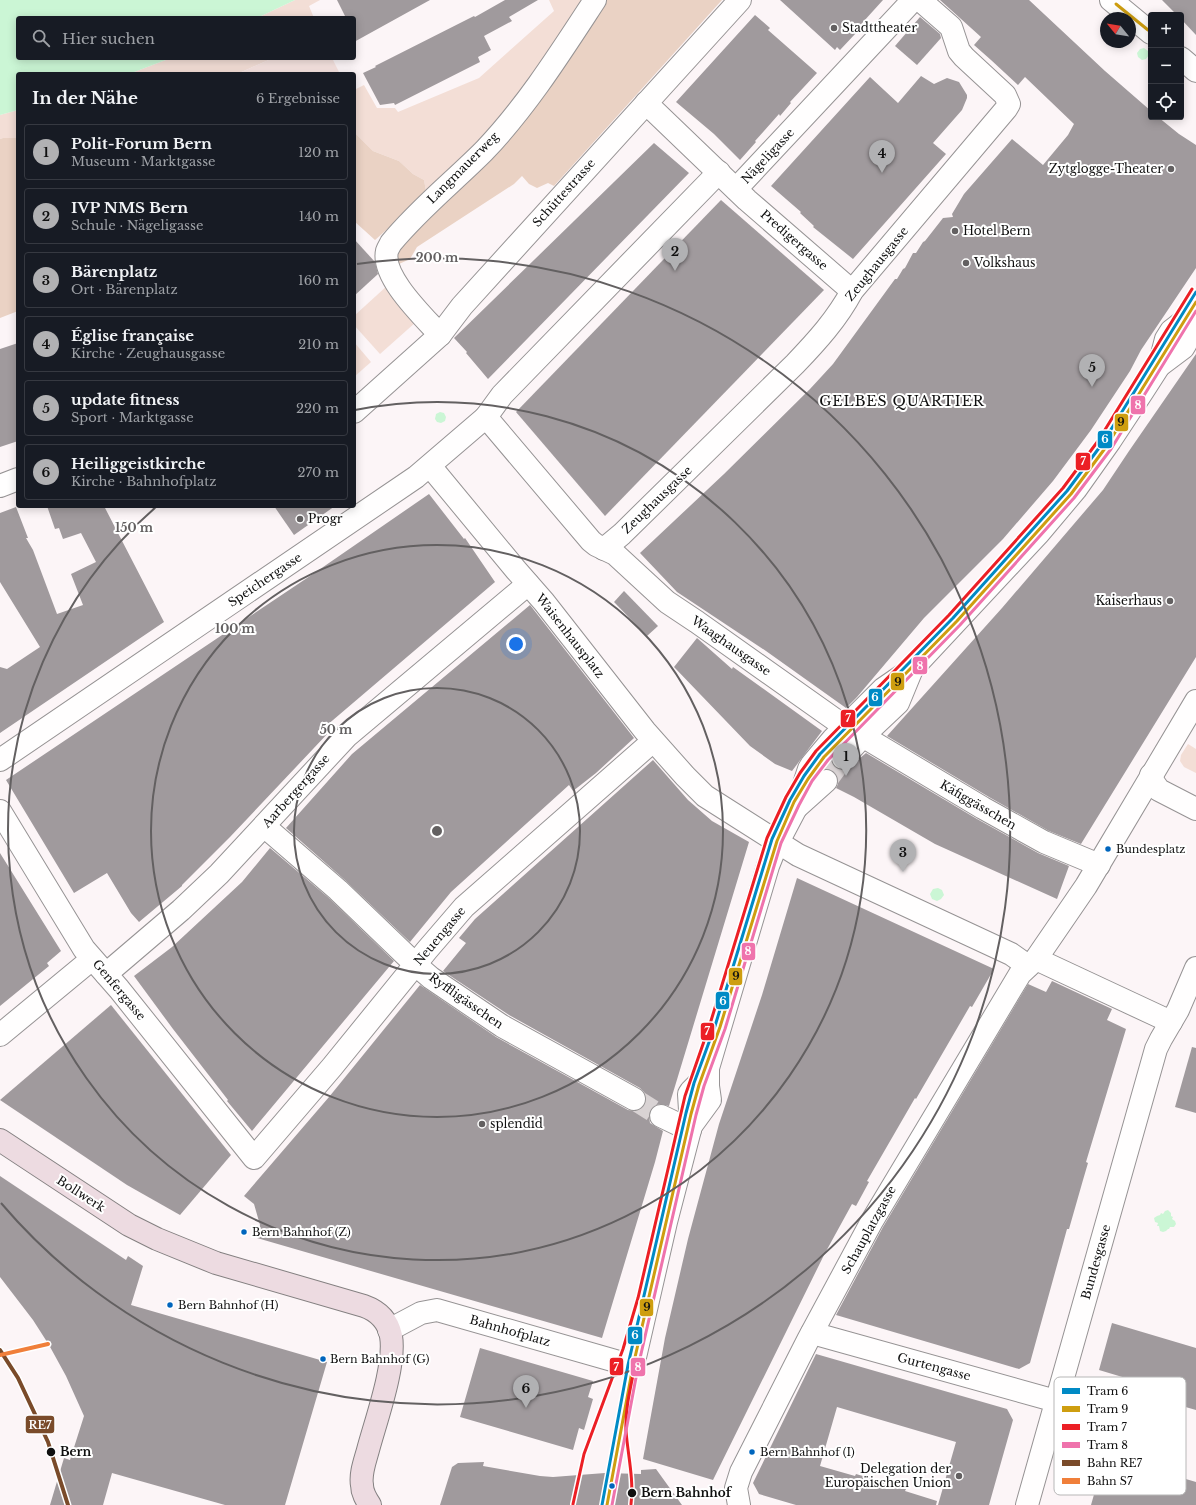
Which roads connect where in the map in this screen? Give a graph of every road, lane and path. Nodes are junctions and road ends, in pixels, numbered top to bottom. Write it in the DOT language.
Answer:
graph roads {
  1 [pos="595,0"];
  2 [pos="740,0"];
  3 [pos="913,0"];
  4 [pos="920,0"];
  5 [pos="1112,0"];
  6 [pos="1148,30"];
  7 [pos="1184,61"];
  8 [pos="1196,71"];
  9 [pos="646,103"];
  10 [pos="719,172"];
  11 [pos="736,189"];
  12 [pos="852,291"];
  13 [pos="1194,311"];
  14 [pos="440,335"];
  15 [pos="356,410"];
  16 [pos="486,417"];
  17 [pos="430,466"];
  18 [pos="16,480"];
  19 [pos="0,486"];
  20 [pos="604,549"];
  21 [pos="528,584"];
  22 [pos="1196,701"];
  23 [pos="854,731"];
  24 [pos="653,741"];
  25 [pos="843,758"];
  26 [pos="0,760"];
  27 [pos="1151,775"];
  28 [pos="826,781"];
  29 [pos="796,808"];
  30 [pos="1196,809"];
  31 [pos="0,811"];
  32 [pos="264,826"];
  33 [pos="778,842"];
  34 [pos="1099,865"];
  35 [pos="1032,963"];
  36 [pos="416,965"];
  37 [pos="99,966"];
  38 [pos="1196,968"];
  39 [pos="1171,1022"];
  40 [pos="0,1035"];
  41 [pos="634,1099"];
  42 [pos="661,1116"];
  43 [pos="690,1128"];
  44 [pos="0,1140"];
  45 [pos="254,1158"];
  46 [pos="389,1330"];
  47 [pos="812,1333"];
  48 [pos="1063,1377"];
  49 [pos="1054,1401"];
  50 [pos="1054,1409"];
  51 [pos="370,1505"];
  52 [pos="739,1505"];
  53 [pos="1027,1505"];
  1 -- 14 [label="street, Langmauerweg"];
  2 -- 9 [label="street, Schüttestrasse"];
  3 -- 11 [label="street, Nägeligasse"];
  4 -- 12 [label="street, Zeughausgasse"];
  5 -- 6 [label="street"];
  7 -- 8 [label="street"];
  9 -- 10 [label="street"];
  9 -- 14 [label="street, Schüttestrasse"];
  10 -- 11 [label="street, Nägeligasse"];
  10 -- 16 [label="street"];
  11 -- 12 [label="street, Predigergasse"];
  12 -- 20 [label="street, Zeughausgasse"];
  13 -- 23 [label="street"];
  14 -- 15 [label="street, Schüttestrasse"];
  16 -- 17 [label="street"];
  16 -- 20 [label="street"];
  17 -- 21 [label="street, Waisenhausplatz"];
  17 -- 26 [label="street, Speichergasse"];
  18 -- 19 [label="street"];
  20 -- 23 [label="street, Waaghausgasse"];
  21 -- 24 [label="street, Waisenhausplatz"];
  21 -- 32 [label="street, Aarbergergasse"];
  22 -- 27 [label="street"];
  23 -- 25 [label="street"];
  23 -- 29 [label="street"];
  23 -- 34 [label="street, Käfiggässchen"];
  24 -- 33 [label="street, Waisenhausplatz"];
  24 -- 36 [label="street, Neuengasse"];
  27 -- 30 [label="street"];
  27 -- 34 [label="street"];
  28 -- 29 [label="street"];
  29 -- 33 [label="street"];
  31 -- 37 [label="street, Genfergasse"];
  32 -- 36 [label="street, Ryffligässchen"];
  32 -- 37 [label="street, Aarbergergasse"];
  33 -- 35 [label="street, Waisenhausplatz"];
  33 -- 43 [label="street"];
  34 -- 35 [label="street"];
  35 -- 39 [label="street"];
  35 -- 47 [label="street, Schauplatzgasse"];
  36 -- 41 [label="street, Ryffligässchen"];
  36 -- 45 [label="street, Neuengasse"];
  37 -- 40 [label="street, Aarbergergasse"];
  37 -- 45 [label="street, Genfergasse"];
  38 -- 39 [label="street"];
  39 -- 48 [label="street, Bundesgasse"];
  42 -- 43 [label="street"];
  43 -- 46 [label="street, Bahnhofplatz"];
  44 -- 46 [label="main road, Bollwerk"];
  46 -- 51 [label="main road"];
  47 -- 49 [label="street, Gurtengasse"];
  47 -- 52 [label="street, Schauplatzgasse"];
  50 -- 53 [label="street, Bundesgasse"];
}
